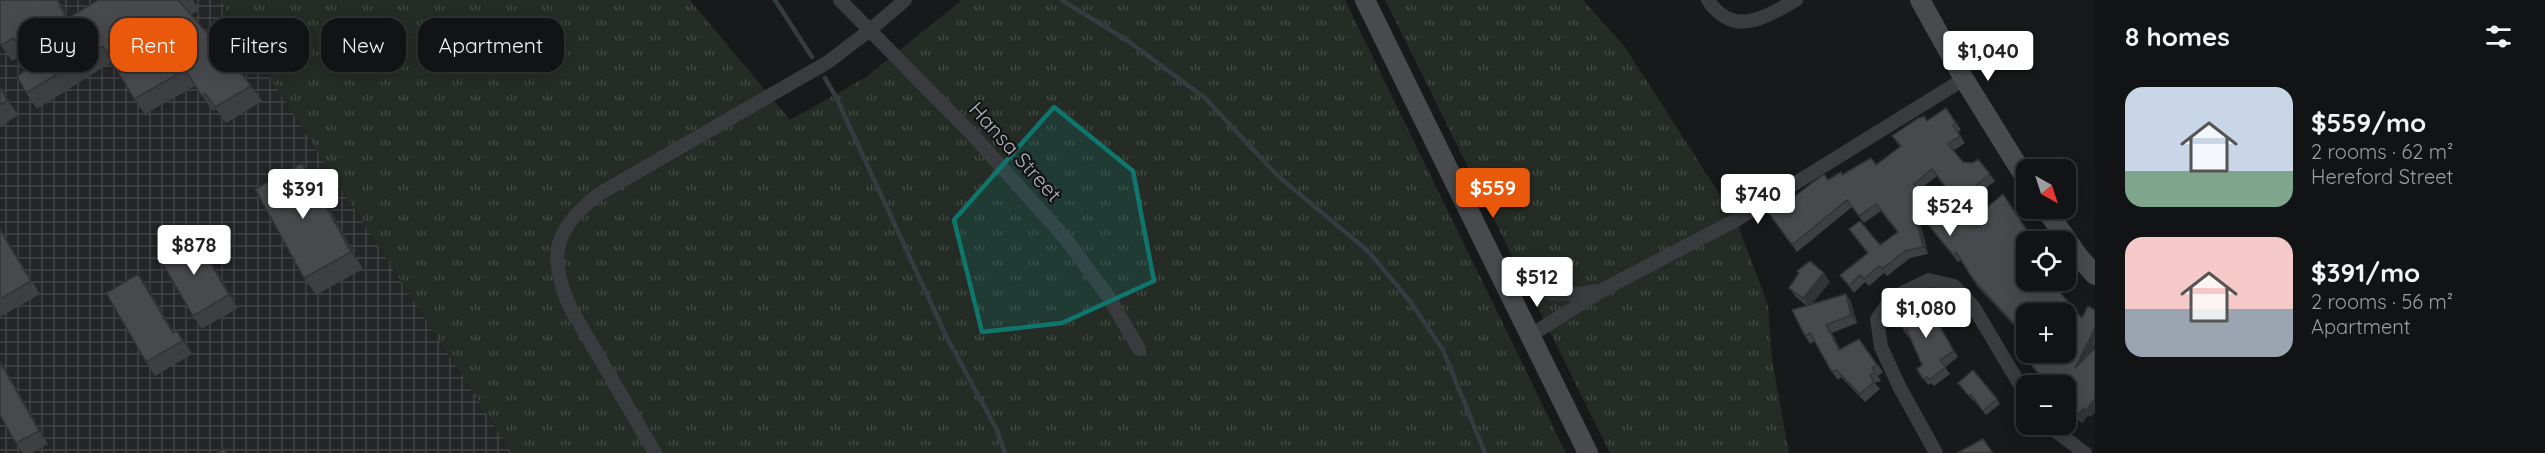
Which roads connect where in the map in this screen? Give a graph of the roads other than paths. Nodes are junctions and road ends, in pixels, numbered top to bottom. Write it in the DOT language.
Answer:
graph roads {
  1 [pos="840,0"];
  2 [pos="905,0"];
  3 [pos="1365,0"];
  4 [pos="1708,0"];
  5 [pos="1796,0"];
  6 [pos="1920,0"];
  7 [pos="870,30"];
  8 [pos="1964,79"];
  9 [pos="2016,163"];
  10 [pos="2053,219"];
  11 [pos="1489,253"];
  12 [pos="2095,275"];
  13 [pos="1606,288"];
  14 [pos="1531,335"];
  15 [pos="1139,349"];
  16 [pos="2016,378"];
  17 [pos="2061,435"];
  18 [pos="655,453"];
  19 [pos="1588,453"];
  20 [pos="1936,453"];
  21 [pos="2085,453"];
  1 -- 7 [label="street, Hansa Street"];
  2 -- 7 [label="street"];
  3 -- 11 [label="main road"];
  4 -- 5 [label="street"];
  6 -- 8 [label="main road"];
  7 -- 15 [label="street, Hansa Street"];
  7 -- 18 [label="street"];
  8 -- 9 [label="main road"];
  8 -- 13 [label="street"];
  10 -- 12 [label="main road"];
  11 -- 13 [label="street"];
  11 -- 14 [label="main road"];
  13 -- 14 [label="street"];
  14 -- 19 [label="main road"];
  16 -- 20 [label="street"];
  17 -- 21 [label="street"];
}
